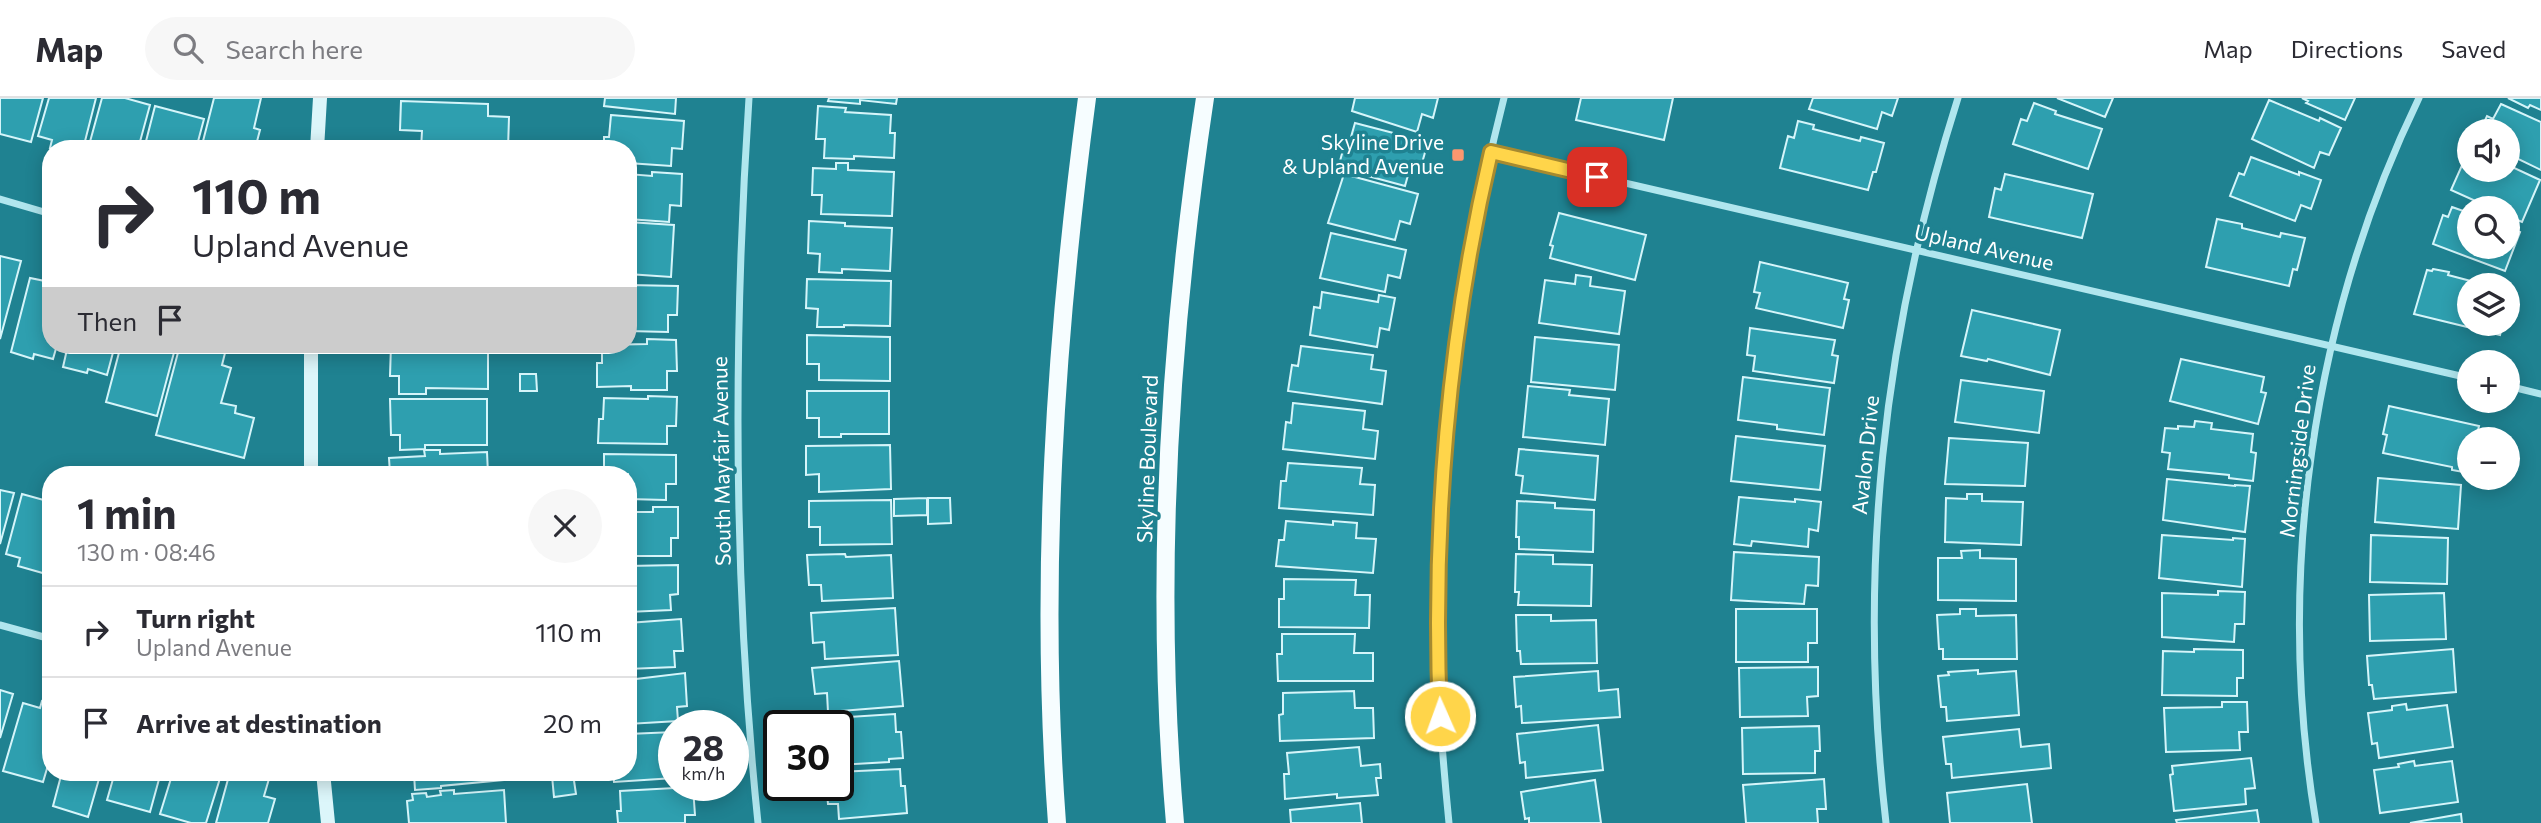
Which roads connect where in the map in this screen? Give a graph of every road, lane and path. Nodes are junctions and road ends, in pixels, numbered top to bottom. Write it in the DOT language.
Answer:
graph roads {
  1 [pos="320,98"];
  2 [pos="749,98"];
  3 [pos="1087,98"];
  4 [pos="1205,98"];
  5 [pos="1504,98"];
  6 [pos="1958,98"];
  7 [pos="2419,98"];
  8 [pos="318,140"];
  9 [pos="1491,152"];
  10 [pos="0,199"];
  11 [pos="42,211"];
  12 [pos="1915,250"];
  13 [pos="2330,345"];
  14 [pos="311,354"];
  15 [pos="2457,374"];
  16 [pos="2520,389"];
  17 [pos="2541,394"];
  18 [pos="311,466"];
  19 [pos="0,625"];
  20 [pos="42,637"];
  21 [pos="324,781"];
  22 [pos="328,823"];
  23 [pos="758,823"];
  24 [pos="1058,823"];
  25 [pos="1175,823"];
  26 [pos="1448,823"];
  27 [pos="1886,823"];
  28 [pos="2316,823"];
  1 -- 8 [label="street"];
  2 -- 23 [label="street, South Mayfair Avenue"];
  3 -- 24 [label="main road"];
  4 -- 25 [label="main road, Skyline Boulevard"];
  5 -- 9 [label="street"];
  6 -- 12 [label="street, Avalon Drive"];
  7 -- 13 [label="street, Morningside Drive"];
  9 -- 12 [label="street, Upland Avenue"];
  9 -- 26 [label="street"];
  10 -- 11 [label="street"];
  12 -- 13 [label="street, Upland Avenue"];
  12 -- 27 [label="street, Avalon Drive"];
  13 -- 15 [label="street, Upland Avenue"];
  13 -- 28 [label="street, Morningside Drive"];
  14 -- 18 [label="street"];
  16 -- 17 [label="street"];
  19 -- 20 [label="street"];
  21 -- 22 [label="street"];
}
